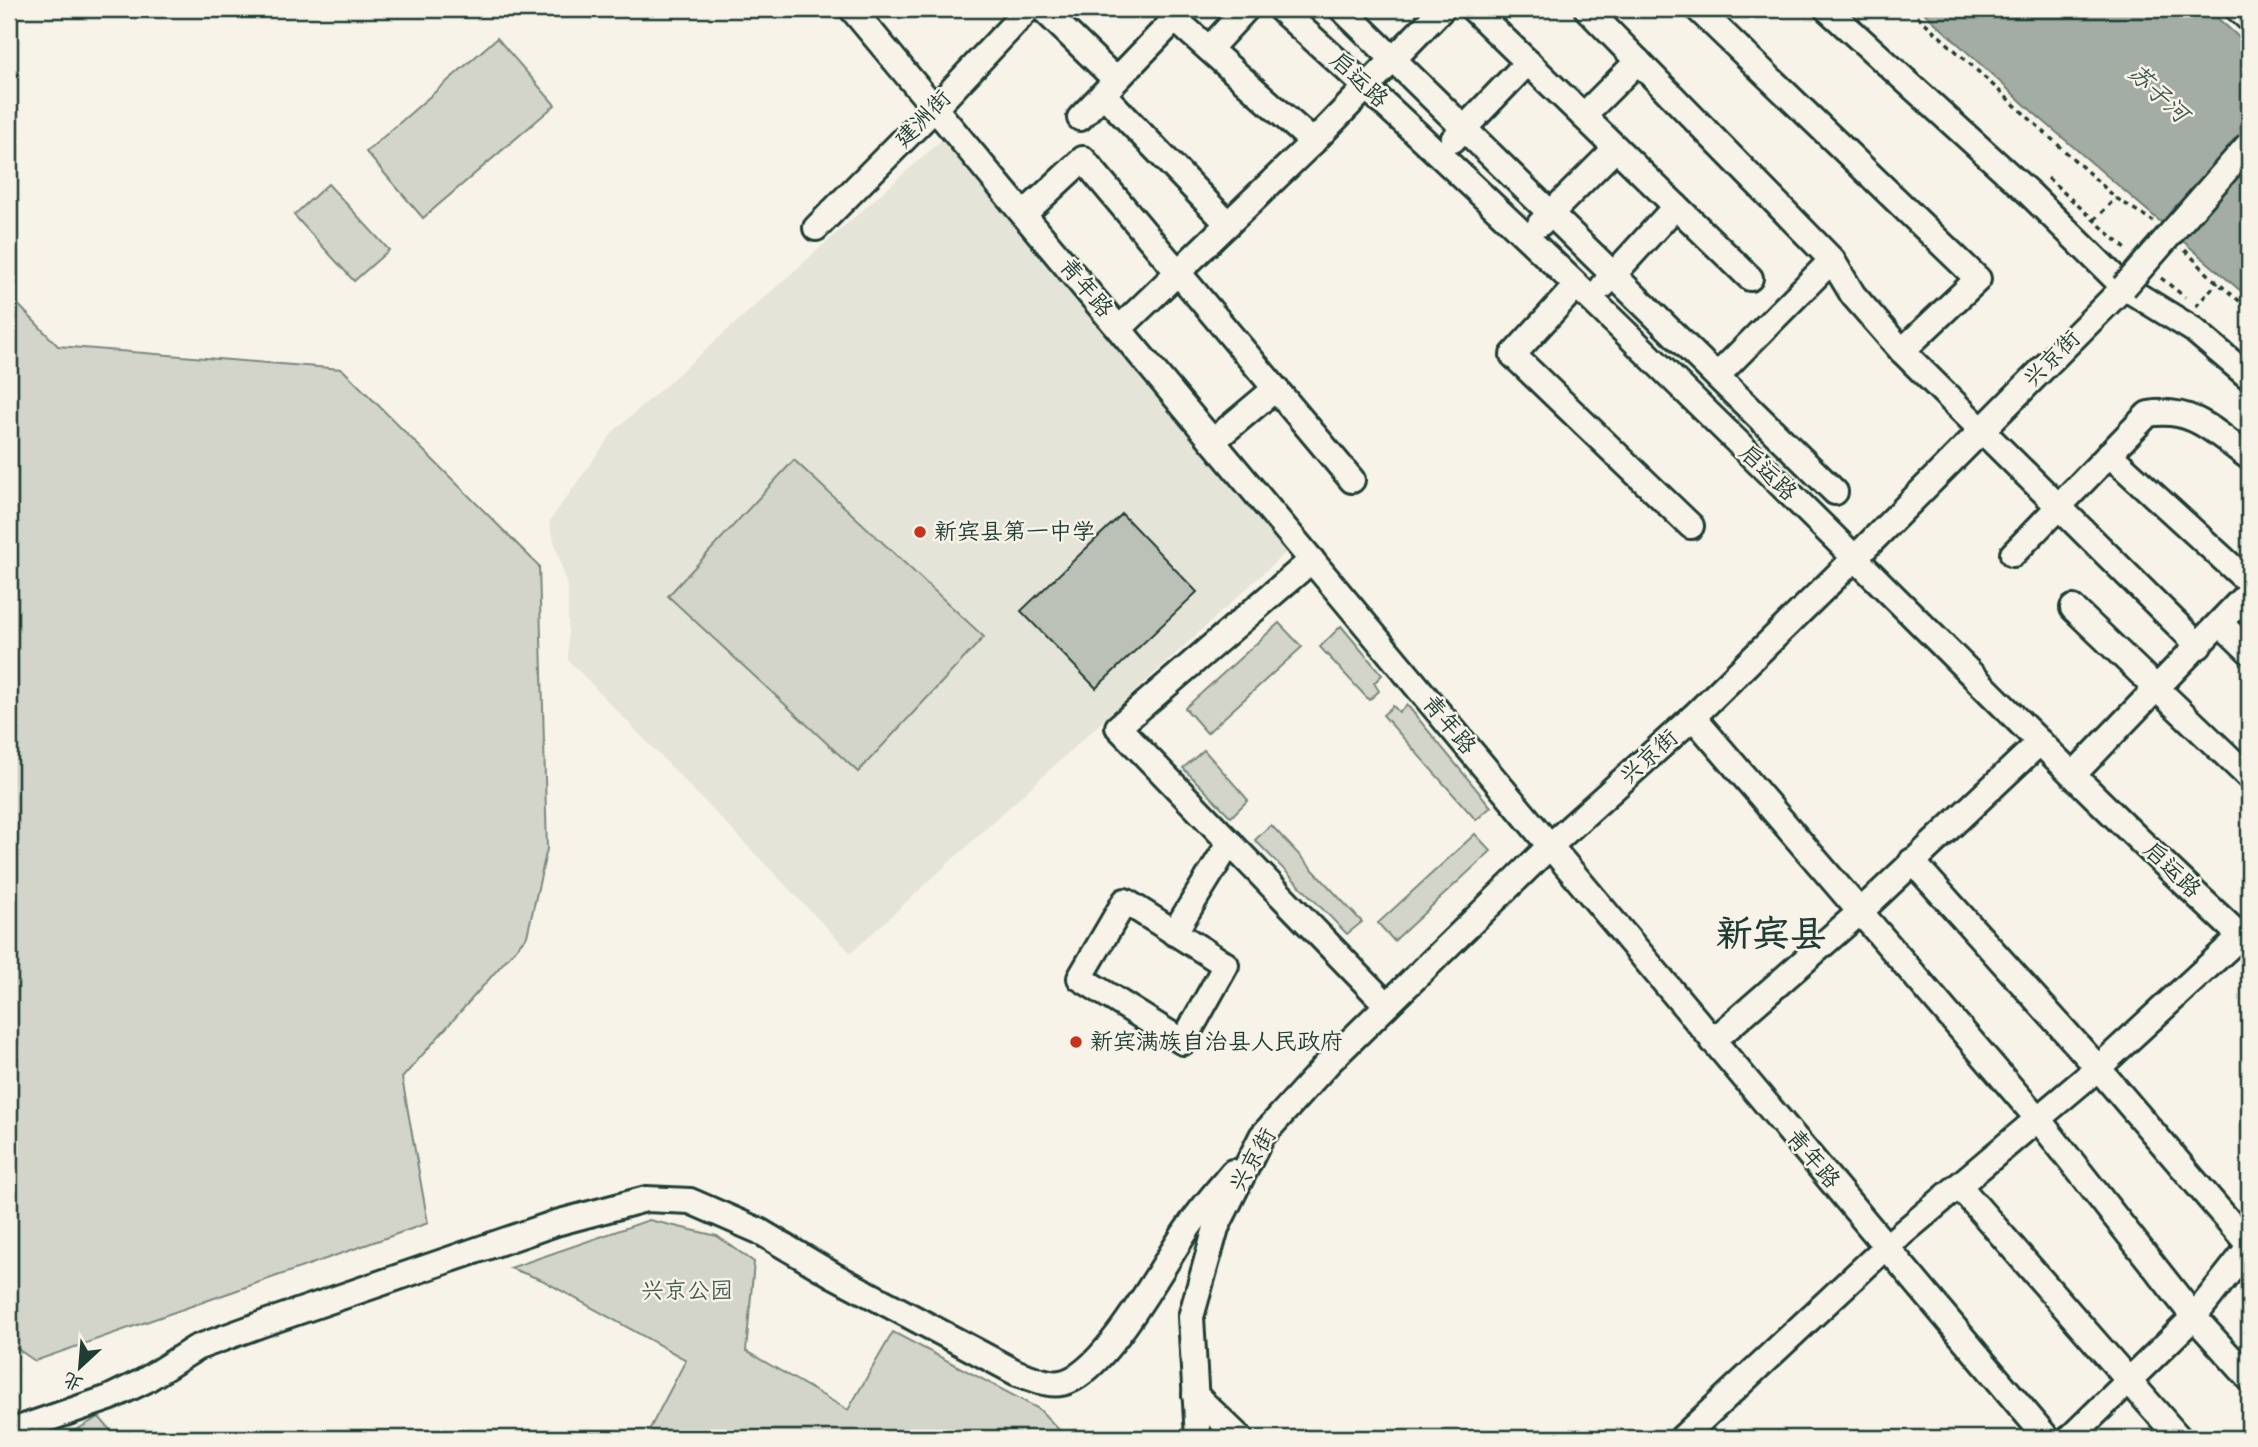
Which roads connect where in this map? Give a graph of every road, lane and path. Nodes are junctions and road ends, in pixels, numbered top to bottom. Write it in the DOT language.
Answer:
graph roads {
  1 [pos="852,9"];
  2 [pos="1028,9"];
  3 [pos="1043,9"];
  4 [pos="1246,9"];
  5 [pos="1280,9"];
  6 [pos="1342,9"];
  7 [pos="1442,9"];
  8 [pos="1473,9"];
  9 [pos="1587,9"];
  10 [pos="1698,9"];
  11 [pos="1827,9"];
  12 [pos="1910,9"];
  13 [pos="2238,9"];
  14 [pos="2249,19"];
  15 [pos="1209,49"];
  16 [pos="1394,59"];
  17 [pos="1639,61"];
  18 [pos="1528,62"];
  19 [pos="1110,87"];
  20 [pos="1367,87"];
  21 [pos="936,107"];
  22 [pos="1583,116"];
  23 [pos="1080,118"];
  24 [pos="1464,129"];
  25 [pos="1313,142"];
  26 [pos="2249,144"];
  27 [pos="1616,148"];
  28 [pos="1439,155"];
  29 [pos="2116,198"];
  30 [pos="1676,206"];
  31 [pos="1551,213"];
  32 [pos="1024,214"];
  33 [pos="2094,220"];
  34 [pos="1228,224"];
  35 [pos="816,228"];
  36 [pos="2161,228"];
  37 [pos="1526,239"];
  38 [pos="2180,244"];
  39 [pos="1832,260"];
  40 [pos="1178,272"];
  41 [pos="1614,275"];
  42 [pos="1750,278"];
  43 [pos="2218,282"];
  44 [pos="2124,286"];
  45 [pos="1583,293"];
  46 [pos="2196,306"];
  47 [pos="2249,309"];
  48 [pos="1119,328"];
  49 [pos="1902,351"];
  50 [pos="1717,376"];
  51 [pos="2249,377"];
  52 [pos="1275,389"];
  53 [pos="1981,431"];
  54 [pos="1213,440"];
  55 [pos="2109,454"];
  56 [pos="2249,457"];
  57 [pos="1352,480"];
  58 [pos="1835,492"];
  59 [pos="2059,506"];
  60 [pos="1691,526"];
  61 [pos="2012,554"];
  62 [pos="1855,558"];
  63 [pos="1312,560"];
  64 [pos="2246,584"];
  65 [pos="2073,608"];
  66 [pos="2221,624"];
  67 [pos="2199,646"];
  68 [pos="2249,651"];
  69 [pos="2157,689"];
  70 [pos="1693,717"];
  71 [pos="2040,742"];
  72 [pos="2074,775"];
  73 [pos="2249,777"];
  74 [pos="1230,842"];
  75 [pos="1550,846"];
  76 [pos="1912,861"];
  77 [pos="1860,912"];
  78 [pos="1174,933"];
  79 [pos="2245,940"];
  80 [pos="1387,1005"];
  81 [pos="1713,1041"];
  82 [pos="2098,1068"];
  83 [pos="2038,1119"];
  84 [pos="1262,1136"];
  85 [pos="1959,1186"];
  86 [pos="2249,1246"];
  87 [pos="1886,1247"];
  88 [pos="2194,1317"];
  89 [pos="2249,1378"];
  90 [pos="2129,1381"];
  91 [pos="1195,1395"];
  92 [pos="9,1432"];
  93 [pos="1198,1438"];
  94 [pos="1240,1438"];
  95 [pos="1682,1438"];
  96 [pos="2047,1438"];
  97 [pos="2070,1438"];
  98 [pos="2179,1438"];
  1 -- 21 [label="street, 青年路"];
  2 -- 21 [label="street, 建洲街"];
  3 -- 19 [label="street"];
  4 -- 15 [label="street"];
  5 -- 20 [label="street, 启运路"];
  6 -- 16 [label="street"];
  7 -- 16 [label="street"];
  8 -- 18 [label="street"];
  9 -- 17 [label="street"];
  10 -- 49 [label="street"];
  11 -- 44 [label="street"];
  12 -- 29 [label="path"];
  13 -- 14 [label="street"];
  15 -- 19 [label="street"];
  15 -- 25 [label="street"];
  16 -- 20 [label="street"];
  16 -- 24 [label="street"];
  17 -- 22 [label="street"];
  17 -- 39 [label="street"];
  18 -- 22 [label="street"];
  18 -- 24 [label="street"];
  19 -- 23 [label="street"];
  19 -- 34 [label="street"];
  20 -- 25 [label="street"];
  20 -- 28 [label="street, 启运路"];
  21 -- 32 [label="street, 青年路"];
  21 -- 35 [label="street, 建洲街"];
  22 -- 27 [label="street"];
  24 -- 28 [label="street"];
  24 -- 31 [label="street"];
  25 -- 34 [label="street"];
  26 -- 44 [label="street, 兴京街, bridge"];
  27 -- 30 [label="street"];
  27 -- 31 [label="street"];
  28 -- 37 [label="street, 启运路"];
  29 -- 33 [label="path"];
  29 -- 36 [label="path"];
  30 -- 41 [label="street"];
  30 -- 42 [label="street"];
  31 -- 37 [label="street"];
  31 -- 41 [label="street"];
  32 -- 40 [label="street"];
  32 -- 48 [label="street, 青年路"];
  34 -- 40 [label="street"];
  37 -- 45 [label="street, 启运路"];
  38 -- 43 [label="path"];
  39 -- 49 [label="street"];
  39 -- 50 [label="street"];
  40 -- 48 [label="street"];
  40 -- 52 [label="street"];
  41 -- 45 [label="street"];
  41 -- 50 [label="street"];
  43 -- 46 [label="path"];
  43 -- 47 [label="path"];
  44 -- 51 [label="street"];
  44 -- 53 [label="street, 兴京街"];
  45 -- 60 [label="street"];
  45 -- 62 [label="street, 启运路"];
  48 -- 54 [label="street, 青年路"];
  49 -- 53 [label="street"];
  50 -- 58 [label="street"];
  52 -- 54 [label="street"];
  52 -- 57 [label="street"];
  53 -- 59 [label="street"];
  53 -- 62 [label="street, 兴京街"];
  54 -- 63 [label="street, 青年路"];
  55 -- 56 [label="street"];
  55 -- 59 [label="street"];
  55 -- 64 [label="street"];
  59 -- 61 [label="street"];
  59 -- 67 [label="street"];
  62 -- 70 [label="street, 兴京街"];
  62 -- 71 [label="street, 启运路"];
  63 -- 74 [label="street"];
  63 -- 75 [label="street, 青年路"];
  64 -- 66 [label="street"];
  65 -- 69 [label="street"];
  66 -- 67 [label="street"];
  66 -- 68 [label="street"];
  67 -- 69 [label="street"];
  69 -- 72 [label="street"];
  69 -- 73 [label="street"];
  70 -- 75 [label="street, 兴京街"];
  70 -- 77 [label="street"];
  71 -- 72 [label="street, 启运路"];
  71 -- 76 [label="street"];
  72 -- 79 [label="street, 启运路"];
  74 -- 78 [label="street"];
  74 -- 80 [label="street"];
  75 -- 80 [label="street, 兴京街"];
  75 -- 81 [label="street, 青年路"];
  76 -- 77 [label="street"];
  76 -- 82 [label="street"];
  77 -- 81 [label="street"];
  77 -- 83 [label="street"];
  78 -- 78 [label="street"];
  79 -- 82 [label="street"];
  80 -- 84 [label="street, 兴京街"];
  81 -- 87 [label="street, 青年路"];
  82 -- 83 [label="street"];
  82 -- 86 [label="street"];
  83 -- 85 [label="street"];
  83 -- 88 [label="street"];
  84 -- 91 [label="street, 兴京街"];
  84 -- 92 [label="street"];
  85 -- 87 [label="street"];
  85 -- 90 [label="street"];
  86 -- 88 [label="street"];
  87 -- 95 [label="street"];
  87 -- 96 [label="street, 青年路"];
  88 -- 89 [label="street"];
  88 -- 90 [label="street"];
  90 -- 97 [label="street"];
  90 -- 98 [label="street"];
  91 -- 93 [label="street, 兴京街"];
  91 -- 94 [label="street"];
}
